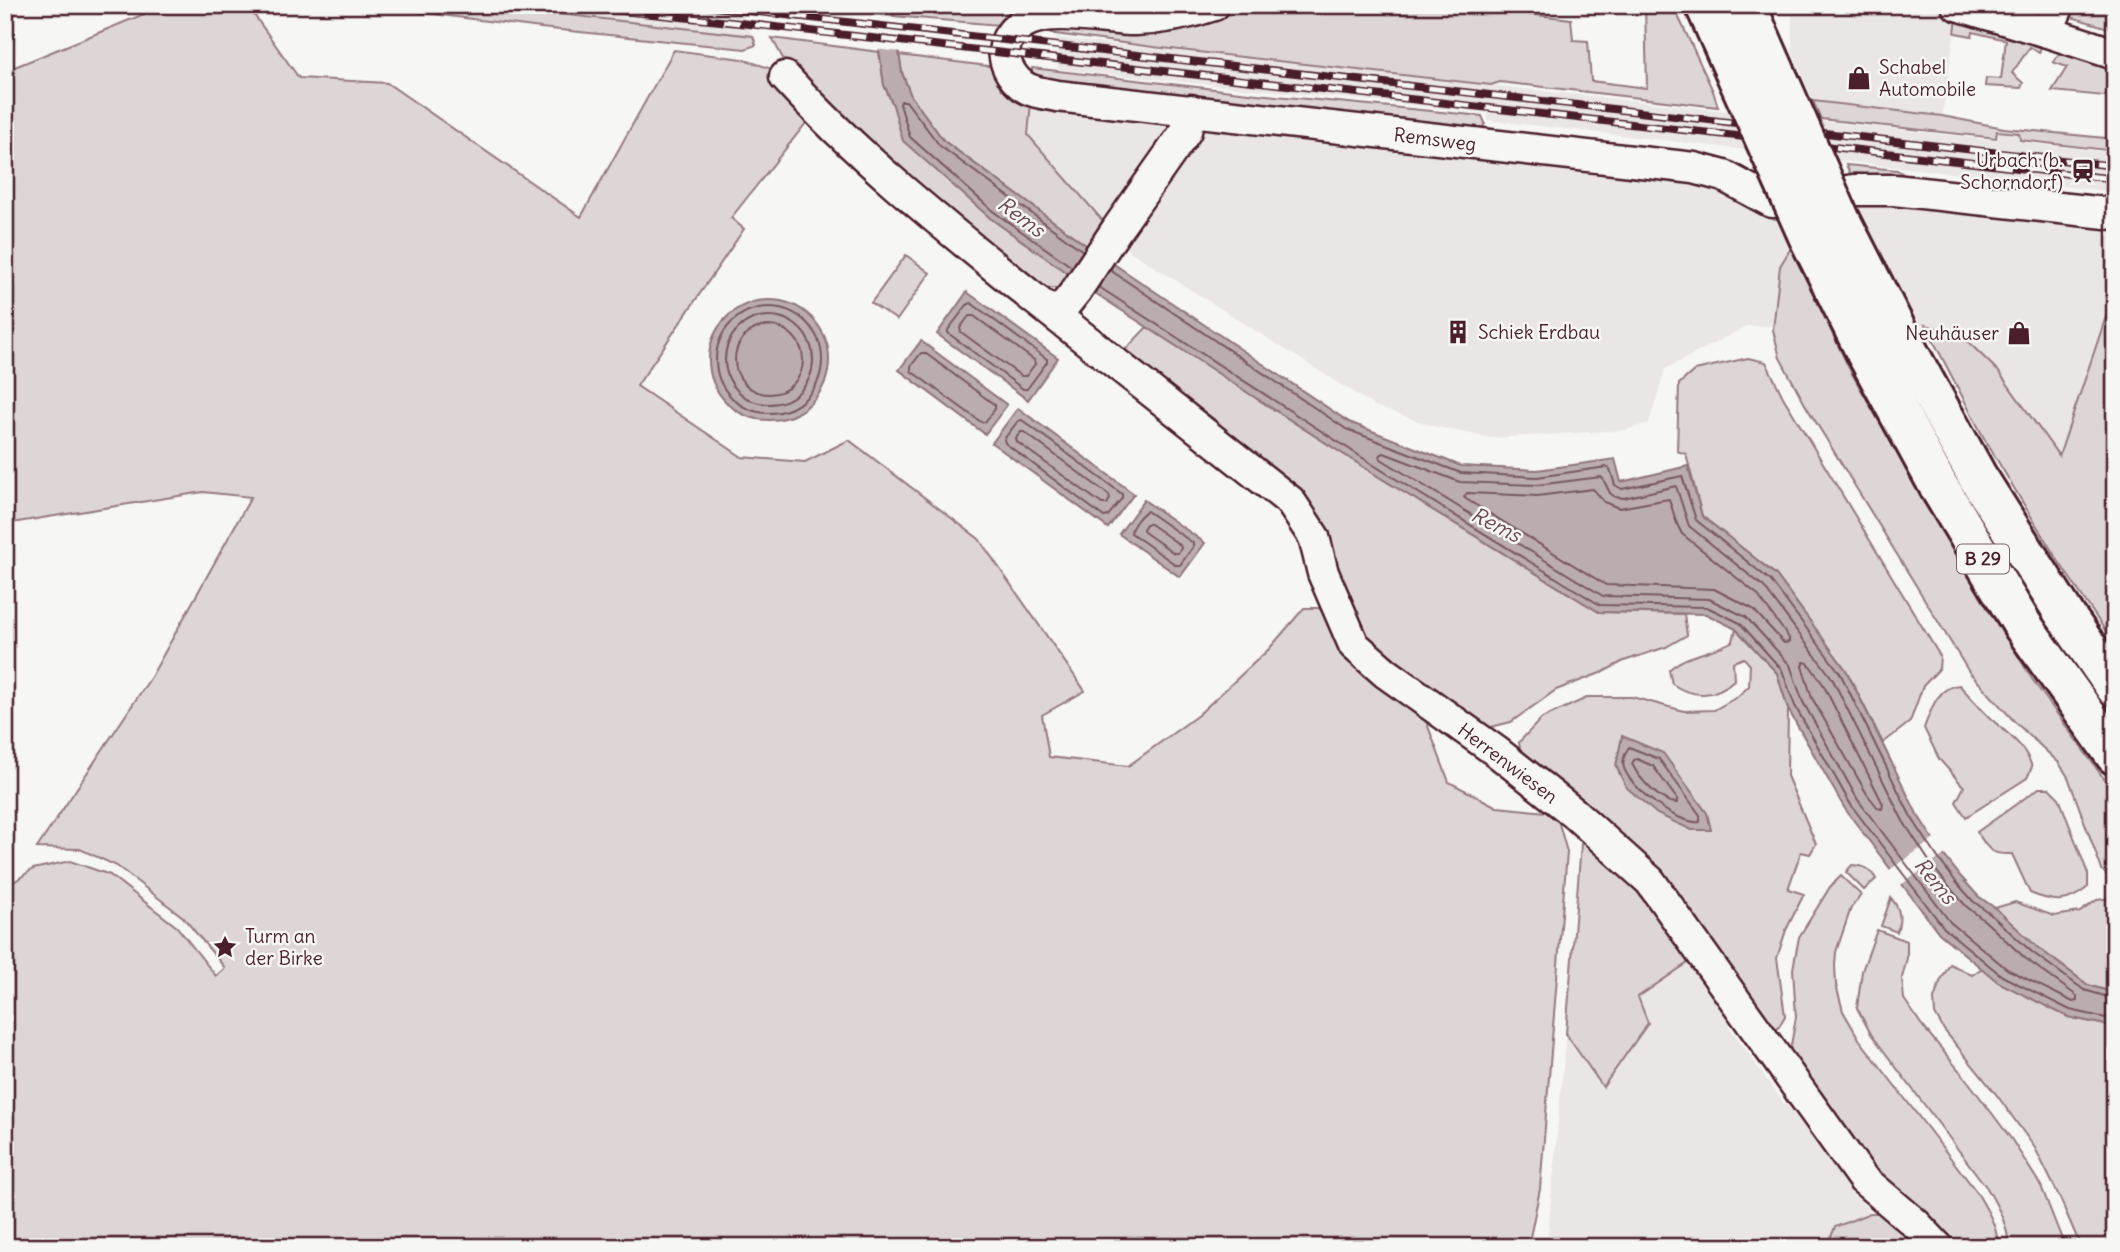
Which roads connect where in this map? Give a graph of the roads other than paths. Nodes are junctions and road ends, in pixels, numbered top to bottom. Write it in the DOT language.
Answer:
graph roads {
  1 [pos="1214,5"];
  2 [pos="1705,5"];
  3 [pos="1746,5"];
  4 [pos="1956,5"];
  5 [pos="2053,18"];
  6 [pos="2115,54"];
  7 [pos="785,77"];
  8 [pos="1191,110"];
  9 [pos="2115,214"];
  10 [pos="1056,316"];
  11 [pos="2115,687"];
  12 [pos="2115,755"];
  13 [pos="1938,1247"];
  1 -- 8 [label="street, Remsweg"];
  2 -- 12 [label="highway, B 29, bridge"];
  3 -- 11 [label="highway, B 29, bridge"];
  4 -- 5 [label="street"];
  5 -- 6 [label="street"];
  7 -- 10 [label="street, Herrenwiesen"];
  8 -- 9 [label="street, Remsweg"];
  8 -- 10 [label="street"];
  10 -- 13 [label="street, Herrenwiesen"];
}
